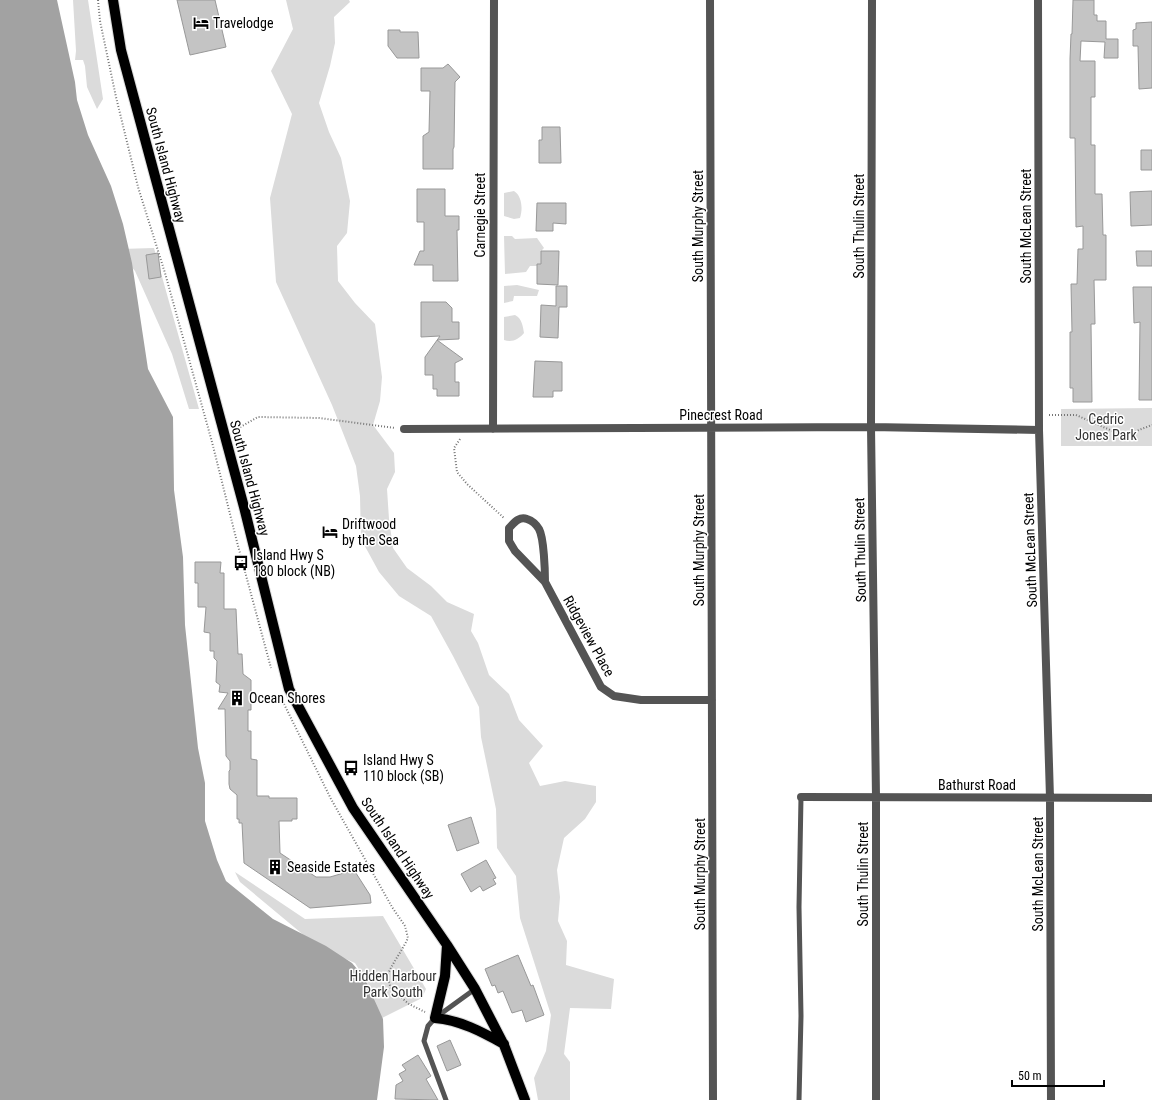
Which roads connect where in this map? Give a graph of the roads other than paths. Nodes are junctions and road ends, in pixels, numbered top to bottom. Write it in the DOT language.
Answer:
graph roads {
  1 [pos="113,0"];
  2 [pos="494,0"];
  3 [pos="710,0"];
  4 [pos="872,0"];
  5 [pos="1038,0"];
  6 [pos="871,427"];
  7 [pos="712,428"];
  8 [pos="404,430"];
  9 [pos="493,430"];
  10 [pos="1039,430"];
  11 [pos="545,582"];
  12 [pos="712,700"];
  13 [pos="802,797"];
  14 [pos="876,797"];
  15 [pos="1050,798"];
  16 [pos="1152,798"];
  17 [pos="447,944"];
  18 [pos="475,989"];
  19 [pos="435,1018"];
  20 [pos="504,1045"];
  21 [pos="446,1100"];
  22 [pos="525,1100"];
  23 [pos="713,1100"];
  24 [pos="799,1100"];
  25 [pos="876,1100"];
  26 [pos="1052,1100"];
  1 -- 17 [label="main road, South Island Highway"];
  2 -- 9 [label="street, Carnegie Street"];
  3 -- 7 [label="street, South Murphy Street"];
  4 -- 6 [label="street, South Thulin Street"];
  5 -- 10 [label="street, South McLean Street"];
  6 -- 7 [label="street, Pinecrest Road"];
  6 -- 10 [label="street, Pinecrest Road"];
  6 -- 14 [label="street, South Thulin Street"];
  7 -- 9 [label="street, Pinecrest Road"];
  7 -- 12 [label="street, South Murphy Street"];
  8 -- 9 [label="street, Pinecrest Road"];
  10 -- 15 [label="street, South McLean Street"];
  11 -- 11 [label="street, Ridgeview Place"];
  11 -- 12 [label="street, Ridgeview Place"];
  12 -- 23 [label="street, South Murphy Street"];
  13 -- 14 [label="street, Bathurst Road"];
  13 -- 24 [label="lane"];
  14 -- 15 [label="street, Bathurst Road"];
  14 -- 25 [label="street, South Thulin Street"];
  15 -- 16 [label="street, Bathurst Road"];
  15 -- 26 [label="street, South McLean Street"];
  17 -- 18 [label="main road, South Island Highway"];
  17 -- 19 [label="main road"];
  18 -- 19 [label="lane"];
  18 -- 20 [label="main road, South Island Highway"];
  19 -- 20 [label="main road"];
  19 -- 21 [label="lane"];
  20 -- 22 [label="main road, South Island Highway"];
}
